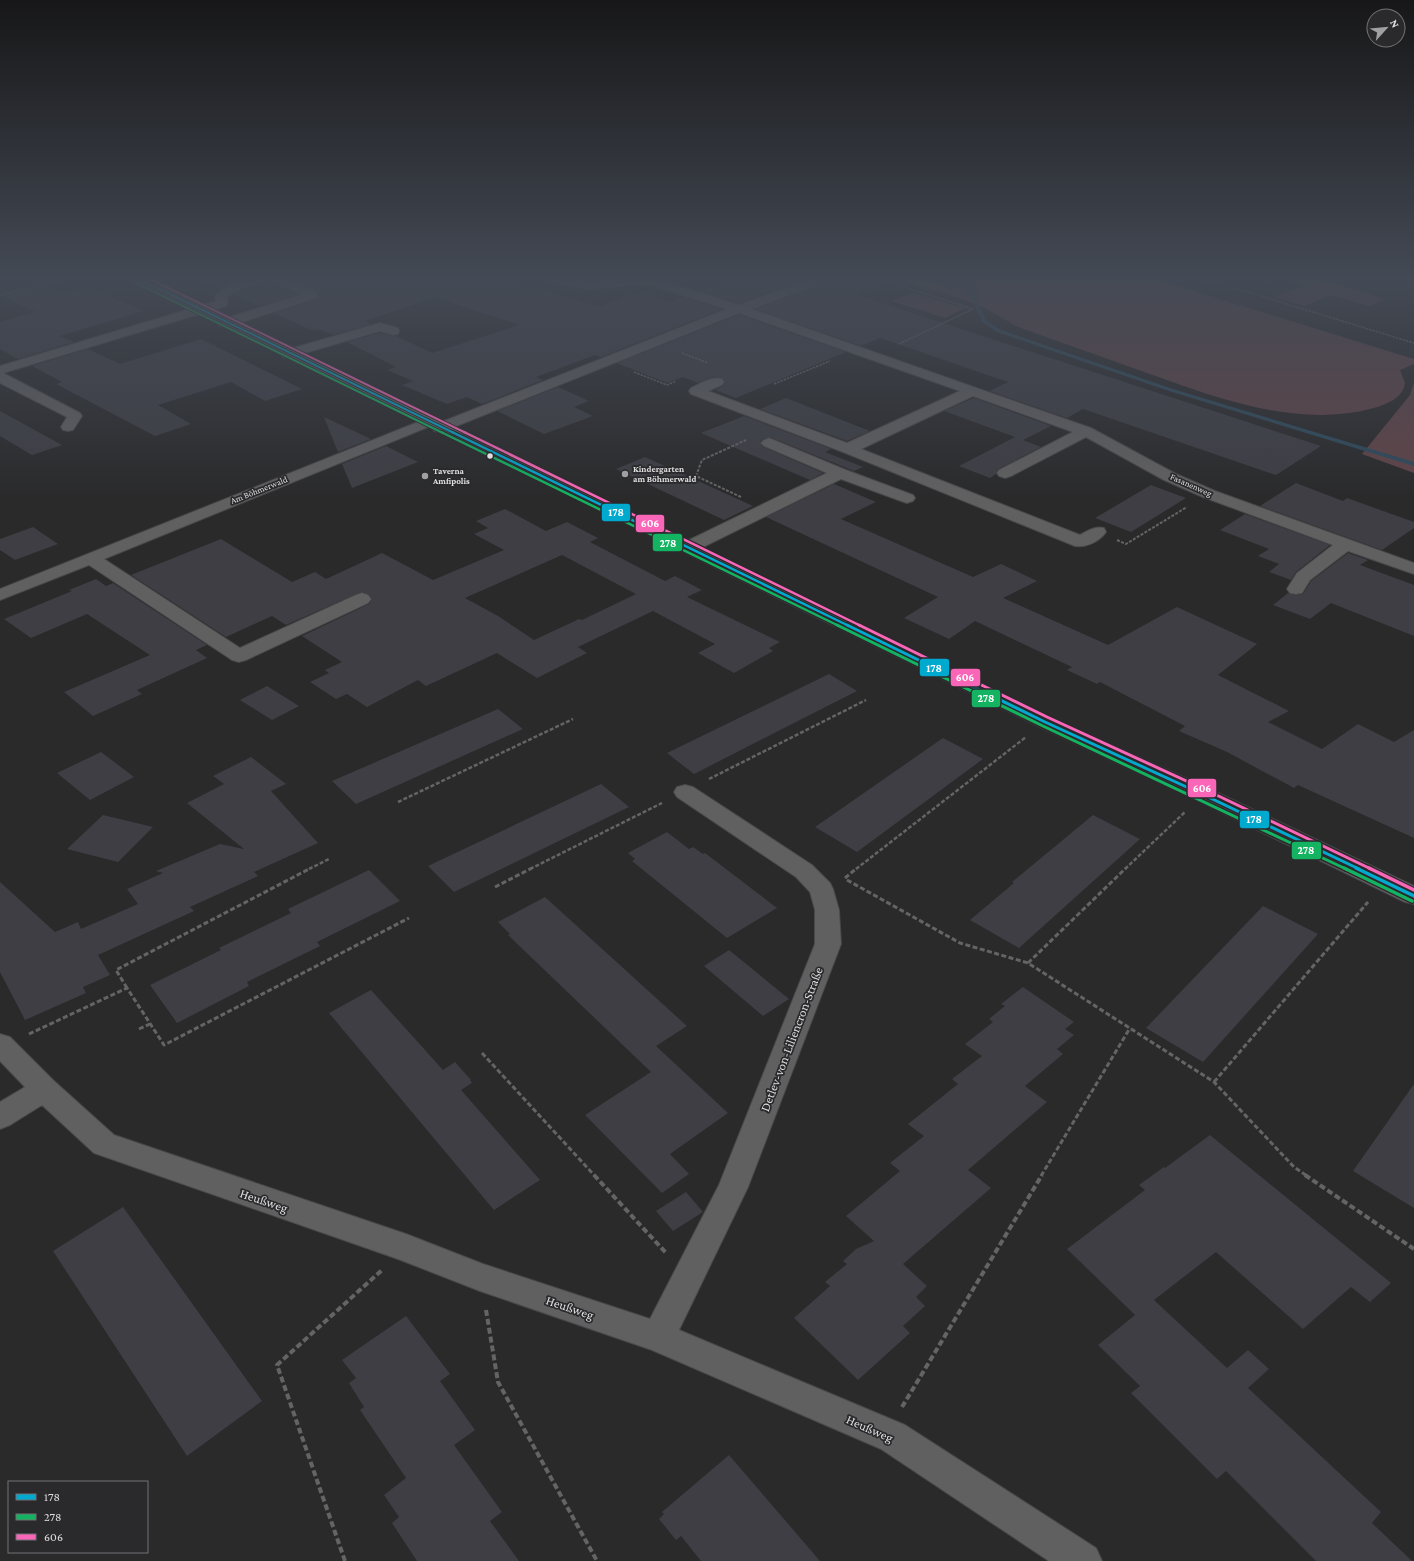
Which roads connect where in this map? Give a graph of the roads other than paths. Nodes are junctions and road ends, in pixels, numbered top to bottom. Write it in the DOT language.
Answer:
graph roads {
  1 [pos="60,352"];
  2 [pos="284,352"];
  3 [pos="295,352"];
  4 [pos="632,352"];
  5 [pos="862,352"];
  6 [pos="288,354"];
  7 [pos="0,370"];
  8 [pos="0,377"];
  9 [pos="716,382"];
  10 [pos="972,391"];
  11 [pos="434,425"];
  12 [pos="68,427"];
  13 [pos="1086,431"];
  14 [pos="769,443"];
  15 [pos="848,449"];
  16 [pos="840,472"];
  17 [pos="1005,473"];
  18 [pos="907,498"];
  19 [pos="1098,532"];
  20 [pos="1346,544"];
  21 [pos="689,548"];
  22 [pos="90,558"];
  23 [pos="1414,569"];
  24 [pos="1296,589"];
  25 [pos="0,595"];
  26 [pos="362,599"];
  27 [pos="685,792"];
  28 [pos="1414,896"];
  29 [pos="1,1045"];
  30 [pos="44,1090"];
  31 [pos="0,1116"];
  32 [pos="658,1337"];
  33 [pos="1079,1560"];
  1 -- 7 [label="street"];
  2 -- 6 [label="main road"];
  3 -- 6 [label="street"];
  4 -- 11 [label="street, Am Böhmerwald"];
  5 -- 10 [label="street, Fasanenweg"];
  6 -- 11 [label="main road"];
  8 -- 12 [label="street"];
  9 -- 15 [label="street"];
  10 -- 13 [label="street, Fasanenweg"];
  10 -- 15 [label="street"];
  11 -- 21 [label="main road"];
  11 -- 22 [label="street, Am Böhmerwald"];
  13 -- 17 [label="street"];
  13 -- 20 [label="street, Fasanenweg"];
  14 -- 16 [label="street"];
  15 -- 19 [label="street"];
  16 -- 18 [label="street"];
  16 -- 21 [label="street"];
  20 -- 23 [label="street, Fasanenweg"];
  20 -- 24 [label="street"];
  21 -- 28 [label="main road"];
  22 -- 25 [label="street, Am Böhmerwald"];
  22 -- 26 [label="street"];
  27 -- 32 [label="street, Detlev-von-Liliencron-Straße"];
  29 -- 30 [label="street, Heußweg"];
  30 -- 31 [label="street"];
  30 -- 32 [label="street, Heußweg"];
  32 -- 33 [label="street, Heußweg"];
}
